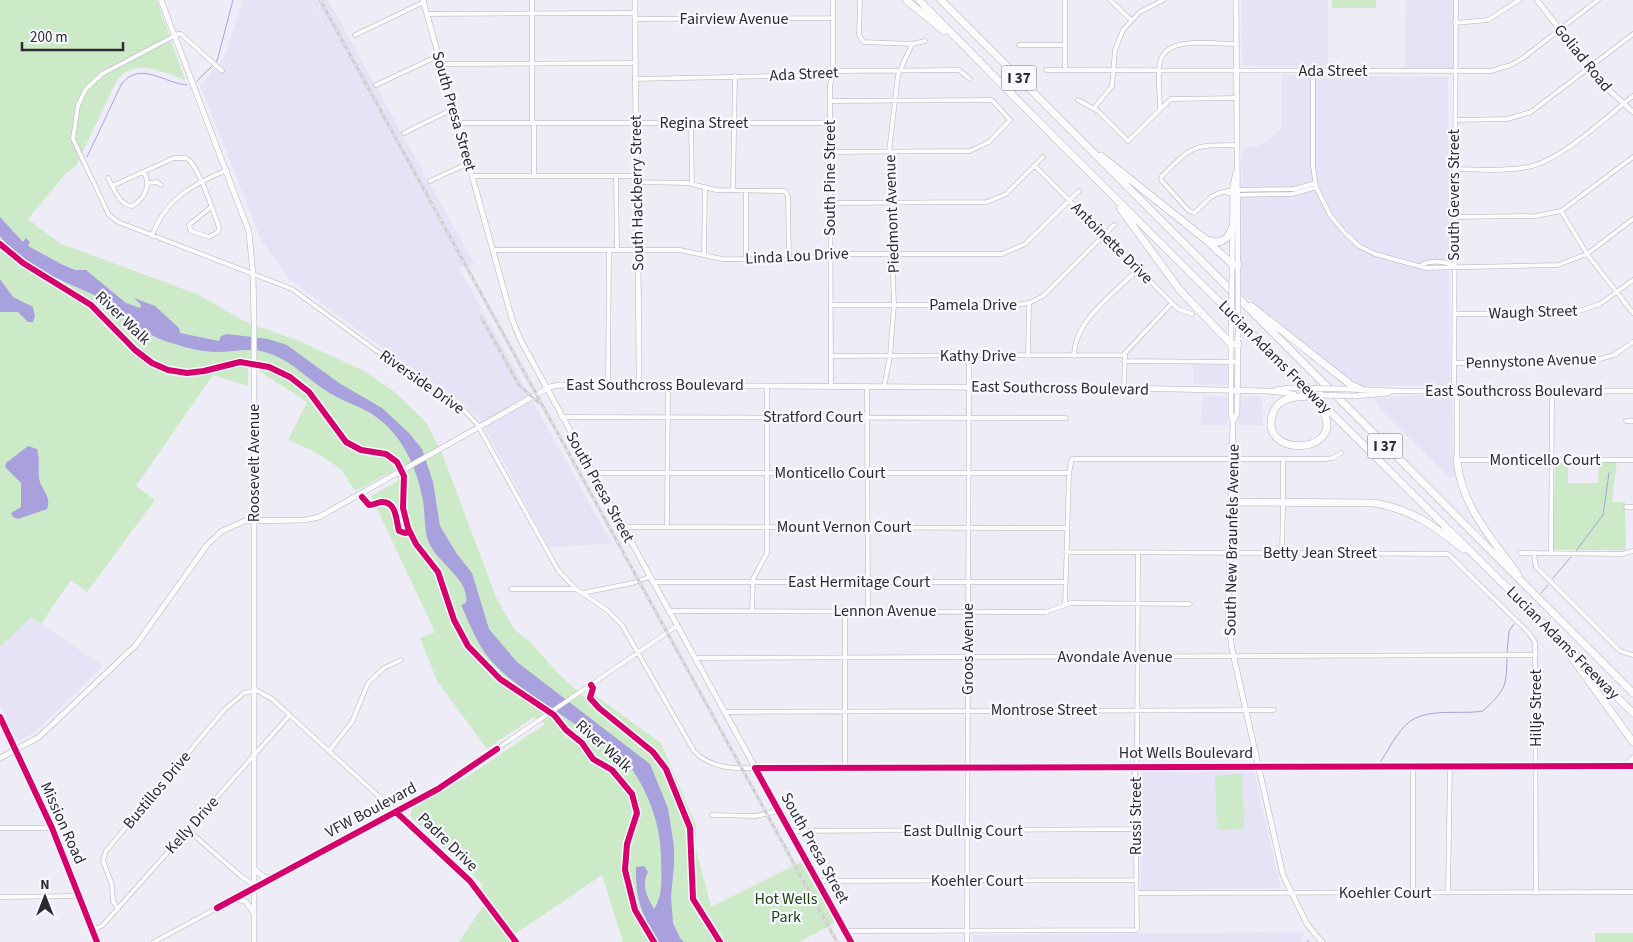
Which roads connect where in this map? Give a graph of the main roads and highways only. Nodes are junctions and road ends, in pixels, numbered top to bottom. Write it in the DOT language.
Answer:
graph roads {
  1 [pos="161,0"];
  2 [pos="635,0"];
  3 [pos="906,0"];
  4 [pos="919,0"];
  5 [pos="941,0"];
  6 [pos="945,0"];
  7 [pos="1236,0"];
  8 [pos="1537,0"];
  9 [pos="423,1"];
  10 [pos="952,11"];
  11 [pos="967,50"];
  12 [pos="1633,112"];
  13 [pos="1086,146"];
  14 [pos="1069,152"];
  15 [pos="1236,193"];
  16 [pos="1232,228"];
  17 [pos="1206,239"];
  18 [pos="1235,264"];
  19 [pos="1209,270"];
  20 [pos="1235,342"];
  21 [pos="1234,362"];
  22 [pos="1294,375"];
  23 [pos="639,385"];
  24 [pos="1360,389"];
  25 [pos="547,390"];
  26 [pos="1231,391"];
  27 [pos="1238,391"];
  28 [pos="1267,391"];
  29 [pos="1394,391"];
  30 [pos="1456,391"];
  31 [pos="1633,391"];
  32 [pos="1320,395"];
  33 [pos="1296,396"];
  34 [pos="1233,421"];
  35 [pos="1457,460"];
  36 [pos="1231,502"];
  37 [pos="254,520"];
  38 [pos="1508,588"];
  39 [pos="1530,592"];
  40 [pos="1548,628"];
  41 [pos="1578,638"];
  42 [pos="1633,687"];
  43 [pos="1633,693"];
  44 [pos="1633,713"];
  45 [pos="0,717"];
  46 [pos="1633,742"];
  47 [pos="15,751"];
  48 [pos="0,758"];
  49 [pos="1632,763"];
  50 [pos="1258,766"];
  51 [pos="755,768"];
  52 [pos="254,870"];
  53 [pos="274,877"];
  54 [pos="234,899"];
  55 [pos="254,914"];
  56 [pos="97,942"];
  57 [pos="254,942"];
  58 [pos="851,942"];
  59 [pos="1322,942"];
  1 -- 37 [label="main road, Roosevelt Avenue"];
  2 -- 23 [label="main road, South Hackberry Street"];
  3 -- 11 [label="highway"];
  4 -- 11 [label="highway, Lucian Adams Freeway / I 37"];
  5 -- 10 [label="highway, Lucian Adams Freeway / I 37"];
  6 -- 10 [label="highway"];
  7 -- 15 [label="main road, South New Braunfels Avenue"];
  8 -- 12 [label="main road, Goliad Road"];
  9 -- 25 [label="main road, South Presa Street"];
  10 -- 13 [label="highway, Lucian Adams Freeway / I 37"];
  11 -- 14 [label="highway, Lucian Adams Freeway / I 37"];
  13 -- 17 [label="highway"];
  13 -- 19 [label="highway, Lucian Adams Freeway / I 37"];
  14 -- 20 [label="highway"];
  14 -- 22 [label="highway, Lucian Adams Freeway / I 37"];
  15 -- 16 [label="main road, South New Braunfels Avenue"];
  15 -- 18 [label="main road, South New Braunfels Avenue"];
  16 -- 17 [label="highway"];
  16 -- 18 [label="main road, South New Braunfels Avenue"];
  17 -- 18 [label="highway"];
  18 -- 20 [label="main road, South New Braunfels Avenue, bridge"];
  18 -- 20 [label="main road, South New Braunfels Avenue, bridge"];
  19 -- 24 [label="highway"];
  19 -- 39 [label="highway, Lucian Adams Freeway / I 37"];
  20 -- 21 [label="main road, South New Braunfels Avenue"];
  21 -- 26 [label="main road, South New Braunfels Avenue"];
  21 -- 27 [label="main road, South New Braunfels Avenue"];
  22 -- 33 [label="highway"];
  22 -- 38 [label="highway, Lucian Adams Freeway / I 37"];
  23 -- 25 [label="main road, East Southcross Boulevard"];
  23 -- 26 [label="main road, East Southcross Boulevard"];
  24 -- 28 [label="main road, East Southcross Boulevard, bridge"];
  24 -- 29 [label="main road, East Southcross Boulevard"];
  25 -- 37 [label="main road, East Southcross Boulevard"];
  25 -- 51 [label="main road, South Presa Street"];
  26 -- 27 [label="main road, East Southcross Boulevard"];
  26 -- 34 [label="main road, South New Braunfels Avenue"];
  27 -- 28 [label="main road, East Southcross Boulevard"];
  27 -- 34 [label="main road, South New Braunfels Avenue"];
  28 -- 33 [label="main road, East Southcross Boulevard"];
  29 -- 30 [label="main road, East Southcross Boulevard"];
  29 -- 32 [label="main road, East Southcross Boulevard, bridge"];
  30 -- 31 [label="main road, East Southcross Boulevard"];
  30 -- 35 [label="main road, South Gevers Street"];
  32 -- 33 [label="highway, bridge"];
  34 -- 36 [label="main road, South New Braunfels Avenue"];
  35 -- 39 [label="highway"];
  36 -- 38 [label="highway"];
  36 -- 50 [label="main road, South New Braunfels Avenue"];
  37 -- 47 [label="main road, East Southcross Boulevard"];
  37 -- 52 [label="main road, Roosevelt Avenue"];
  38 -- 40 [label="highway, Lucian Adams Freeway / I 37"];
  39 -- 41 [label="highway, Lucian Adams Freeway / I 37"];
  40 -- 44 [label="highway, Lucian Adams Freeway / I 37"];
  40 -- 46 [label="highway"];
  41 -- 42 [label="highway"];
  41 -- 43 [label="highway, Lucian Adams Freeway / I 37"];
  45 -- 47 [label="main road, Mission Road"];
  47 -- 48 [label="main road, East Southcross Boulevard"];
  47 -- 56 [label="main road, Mission Road"];
  49 -- 50 [label="main road, Hot Wells Boulevard"];
  50 -- 51 [label="main road, Hot Wells Boulevard"];
  50 -- 59 [label="main road, South New Braunfels Avenue"];
  51 -- 58 [label="main road, South Presa Street"];
  52 -- 53 [label="main road"];
  52 -- 55 [label="main road, Roosevelt Avenue"];
  54 -- 55 [label="main road"];
  55 -- 57 [label="main road, Roosevelt Avenue"];
}
